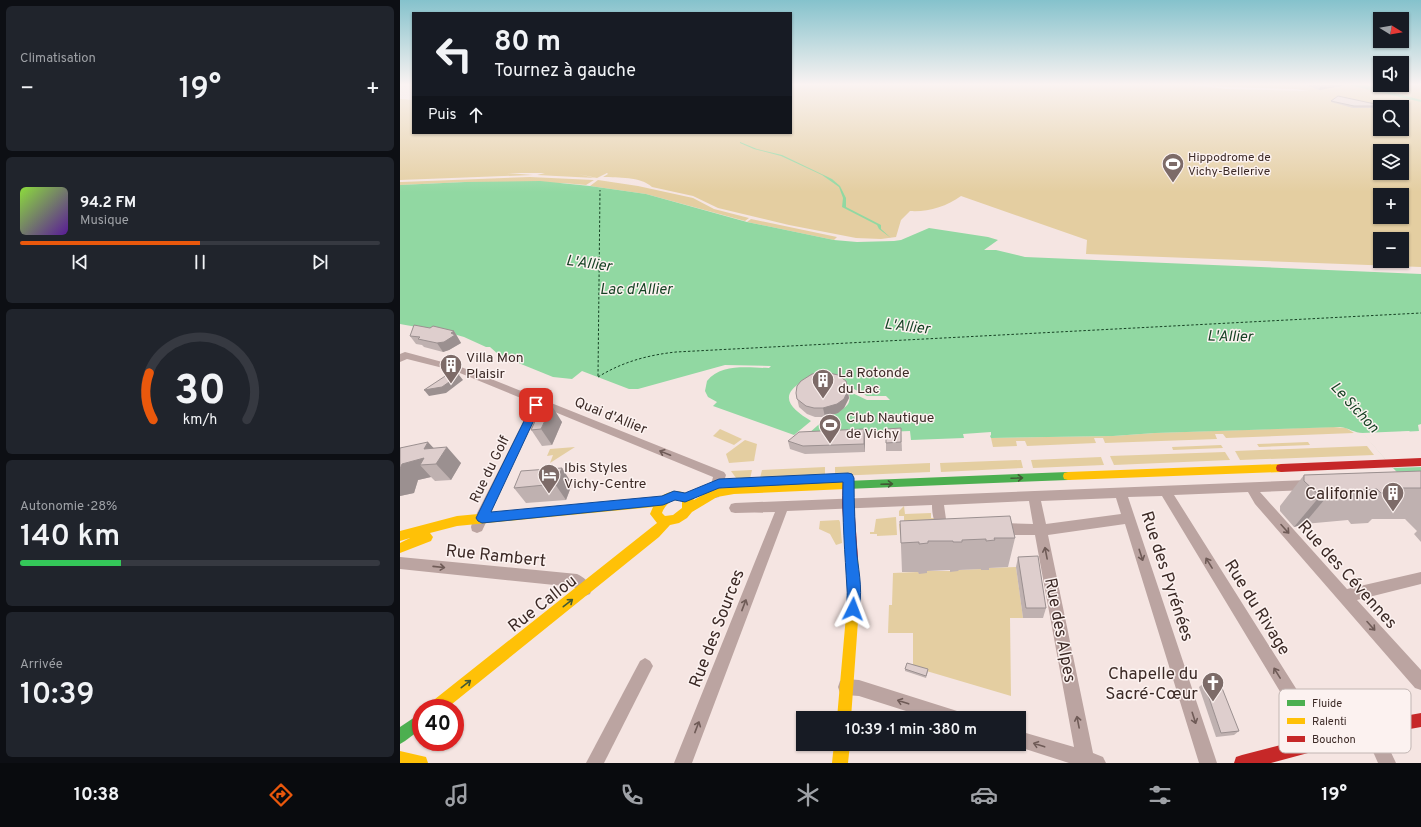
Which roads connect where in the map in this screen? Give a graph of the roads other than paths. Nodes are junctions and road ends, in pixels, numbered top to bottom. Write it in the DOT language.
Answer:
graph roads {
  1 [pos="403,357"];
  2 [pos="538,402"];
  3 [pos="1421,455"];
  4 [pos="1376,460"];
  5 [pos="1421,462"];
  6 [pos="1382,476"];
  7 [pos="848,481"];
  8 [pos="718,484"];
  9 [pos="1317,485"];
  10 [pos="1251,487"];
  11 [pos="1165,491"];
  12 [pos="1120,493"];
  13 [pos="1034,496"];
  14 [pos="685,497"];
  15 [pos="938,500"];
  16 [pos="663,501"];
  17 [pos="848,504"];
  18 [pos="783,506"];
  19 [pos="735,508"];
  20 [pos="688,509"];
  21 [pos="656,514"];
  22 [pos="1129,518"];
  23 [pos="480,522"];
  24 [pos="667,522"];
  25 [pos="957,528"];
  26 [pos="988,529"];
  27 [pos="1042,530"];
  28 [pos="400,536"];
  29 [pos="400,548"];
  30 [pos="400,563"];
  31 [pos="1421,578"];
  32 [pos="585,589"];
  33 [pos="1344,596"];
  34 [pos="645,666"];
  35 [pos="1421,682"];
  36 [pos="846,687"];
  37 [pos="1287,689"];
  38 [pos="446,699"];
  39 [pos="844,711"];
  40 [pos="932,711"];
  41 [pos="1421,720"];
  42 [pos="1411,722"];
  43 [pos="412,727"];
  44 [pos="400,736"];
  45 [pos="1026,741"];
  46 [pos="841,751"];
  47 [pos="1291,753"];
  48 [pos="1382,753"];
  49 [pos="400,759"];
  50 [pos="1275,759"];
  51 [pos="1089,762"];
  52 [pos="420,763"];
  53 [pos="595,763"];
  54 [pos="683,763"];
  55 [pos="840,763"];
  56 [pos="1208,763"];
  57 [pos="1242,763"];
  58 [pos="1387,763"];
  1 -- 2 [label="street, Quai d'Allier"];
  8 -- 2 [label="street, Quai d'Allier, one-way"];
  2 -- 23 [label="street, Rue du Golf"];
  3 -- 4 [label="main road"];
  4 -- 5 [label="main road"];
  4 -- 6 [label="street"];
  4 -- 7 [label="main road"];
  7 -- 8 [label="main road"];
  7 -- 17 [label="main road"];
  8 -- 14 [label="main road"];
  8 -- 20 [label="main road"];
  9 -- 10 [label="street"];
  10 -- 11 [label="street"];
  10 -- 33 [label="street, Rue des Cévennes, one-way"];
  11 -- 12 [label="street"];
  37 -- 11 [label="street, Rue du Rivage, one-way"];
  12 -- 13 [label="street"];
  12 -- 22 [label="street, Rue des Pyrénées"];
  13 -- 15 [label="street"];
  13 -- 27 [label="street, Rue des Alpes"];
  14 -- 16 [label="main road"];
  14 -- 20 [label="main road"];
  15 -- 17 [label="street"];
  15 -- 25 [label="street"];
  16 -- 21 [label="main road"];
  16 -- 23 [label="main road"];
  17 -- 18 [label="street"];
  17 -- 36 [label="main road"];
  18 -- 19 [label="street"];
  54 -- 18 [label="street, Rue des Sources, one-way"];
  20 -- 24 [label="main road"];
  21 -- 23 [label="main road"];
  21 -- 24 [label="main road"];
  22 -- 27 [label="street"];
  22 -- 56 [label="street, Rue des Pyrénées, one-way"];
  23 -- 28 [label="main road"];
  23 -- 29 [label="main road"];
  24 -- 32 [label="main road, Rue Callou"];
  26 -- 27 [label="street"];
  51 -- 27 [label="street, Rue des Alpes, one-way"];
  30 -- 32 [label="street, Rue Rambert, one-way"];
  31 -- 33 [label="street"];
  38 -- 32 [label="main road, Rue Callou, one-way"];
  33 -- 35 [label="street, Rue des Cévennes, one-way"];
  34 -- 53 [label="street"];
  36 -- 39 [label="main road"];
  40 -- 36 [label="street, one-way"];
  41 -- 42 [label="main road"];
  43 -- 44 [label="main road"];
  51 -- 45 [label="street, one-way"];
  46 -- 55 [label="main road"];
  47 -- 50 [label="main road"];
  48 -- 58 [label="street"];
  49 -- 52 [label="main road"];
  50 -- 57 [label="main road"];
}
